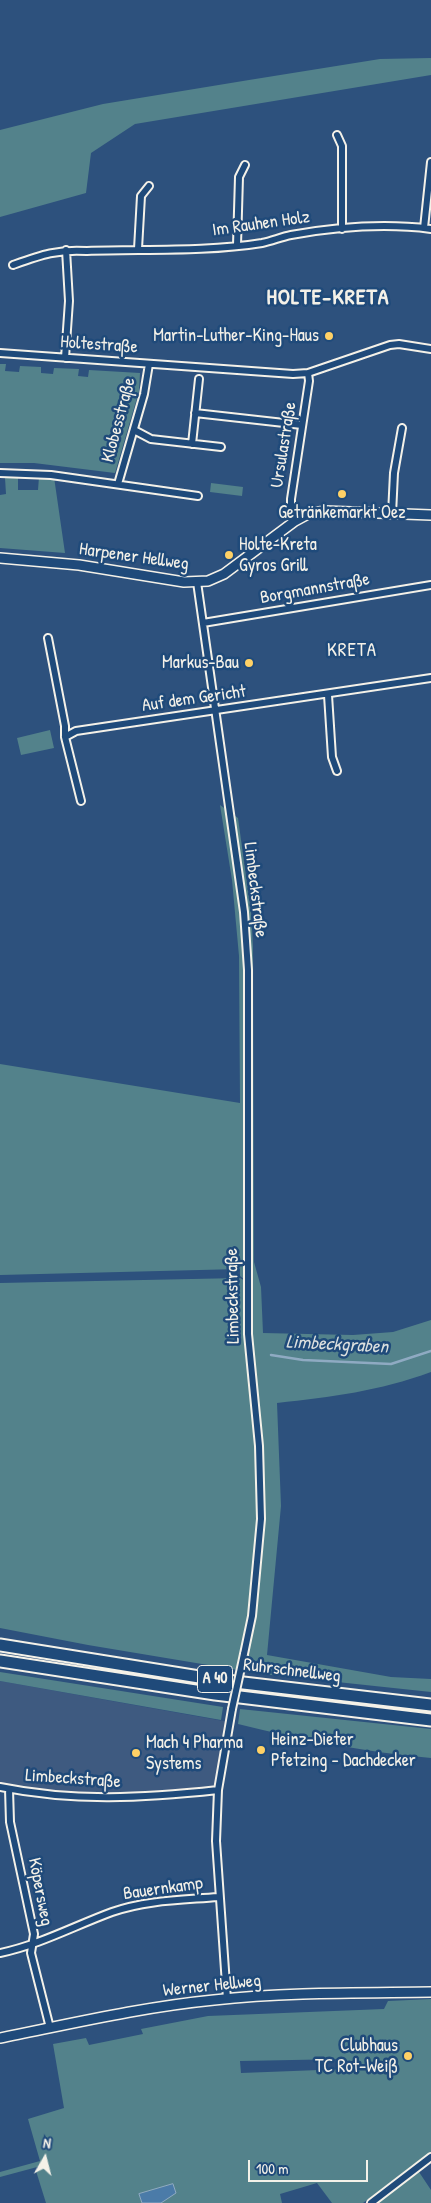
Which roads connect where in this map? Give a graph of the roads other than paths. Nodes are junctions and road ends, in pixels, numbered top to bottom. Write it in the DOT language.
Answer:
graph roads {
  1 [pos="337,135"];
  2 [pos="431,162"];
  3 [pos="245,166"];
  4 [pos="149,186"];
  5 [pos="428,228"];
  6 [pos="342,229"];
  7 [pos="237,245"];
  8 [pos="138,249"];
  9 [pos="66,250"];
  10 [pos="13,265"];
  11 [pos="431,349"];
  12 [pos="0,353"];
  13 [pos="65,358"];
  14 [pos="149,364"];
  15 [pos="308,373"];
  16 [pos="200,379"];
  17 [pos="195,413"];
  18 [pos="302,425"];
  19 [pos="402,428"];
  20 [pos="134,430"];
  21 [pos="192,444"];
  22 [pos="220,447"];
  23 [pos="0,473"];
  24 [pos="118,484"];
  25 [pos="198,496"];
  26 [pos="392,514"];
  27 [pos="431,515"];
  28 [pos="295,521"];
  29 [pos="0,558"];
  30 [pos="197,582"];
  31 [pos="431,585"];
  32 [pos="203,623"];
  33 [pos="48,638"];
  34 [pos="431,678"];
  35 [pos="328,695"];
  36 [pos="216,710"];
  37 [pos="65,737"];
  38 [pos="337,770"];
  39 [pos="81,801"];
  40 [pos="0,1646"];
  41 [pos="0,1661"];
  42 [pos="431,1705"];
  43 [pos="431,1720"];
  44 [pos="0,1788"];
  45 [pos="9,1789"];
  46 [pos="218,1790"];
  47 [pos="218,1897"];
  48 [pos="32,1946"];
  49 [pos="0,1953"];
  50 [pos="431,1992"];
  51 [pos="227,1998"];
  52 [pos="50,2028"];
  53 [pos="0,2038"];
  54 [pos="431,2157"];
  55 [pos="371,2203"];
  1 -- 6 [label="street"];
  2 -- 5 [label="street"];
  3 -- 7 [label="street"];
  4 -- 8 [label="street"];
  5 -- 6 [label="street, Im Rauhen Holz"];
  6 -- 7 [label="street, Im Rauhen Holz"];
  7 -- 8 [label="street, Im Rauhen Holz"];
  8 -- 9 [label="street, Im Rauhen Holz"];
  9 -- 10 [label="street, Im Rauhen Holz"];
  9 -- 13 [label="street"];
  11 -- 15 [label="street, Holtestraße"];
  12 -- 13 [label="street, Holtestraße"];
  13 -- 14 [label="street, Holtestraße"];
  14 -- 15 [label="street, Holtestraße"];
  14 -- 20 [label="street, Klobesstraße"];
  15 -- 18 [label="street, Ursulastraße"];
  16 -- 17 [label="street"];
  17 -- 18 [label="street"];
  17 -- 21 [label="street"];
  18 -- 28 [label="street, Ursulastraße"];
  19 -- 26 [label="street"];
  20 -- 21 [label="street"];
  20 -- 24 [label="street, Klobesstraße"];
  21 -- 22 [label="street"];
  23 -- 24 [label="street, Klobesstraße"];
  24 -- 25 [label="street, Klobesstraße"];
  26 -- 27 [label="street, Harpener Hellweg"];
  26 -- 28 [label="street, Harpener Hellweg"];
  28 -- 30 [label="street, Harpener Hellweg"];
  29 -- 30 [label="street, Harpener Hellweg"];
  30 -- 32 [label="street, Limbeckstraße"];
  31 -- 32 [label="street, Borgmannstraße"];
  32 -- 36 [label="street, Limbeckstraße"];
  33 -- 37 [label="street"];
  34 -- 35 [label="street, Auf dem Gericht"];
  35 -- 36 [label="street, Auf dem Gericht"];
  35 -- 38 [label="street"];
  36 -- 37 [label="street, Auf dem Gericht"];
  36 -- 46 [label="street, Limbeckstraße, bridge"];
  37 -- 39 [label="street"];
  40 -- 42 [label="highway, Ruhrschnellweg / A 40"];
  41 -- 43 [label="highway, Ruhrschnellweg / A 40"];
  44 -- 45 [label="street, Limbeckstraße"];
  45 -- 46 [label="street, Limbeckstraße"];
  45 -- 48 [label="street, Köpersweg"];
  46 -- 47 [label="street"];
  47 -- 48 [label="street, Bauernkamp"];
  47 -- 51 [label="street"];
  48 -- 49 [label="street, Bauernkamp"];
  48 -- 52 [label="street, Köpersweg"];
  50 -- 51 [label="street, Werner Hellweg"];
  51 -- 52 [label="street, Werner Hellweg"];
  52 -- 53 [label="street, Werner Hellweg"];
  54 -- 55 [label="street"];
}
